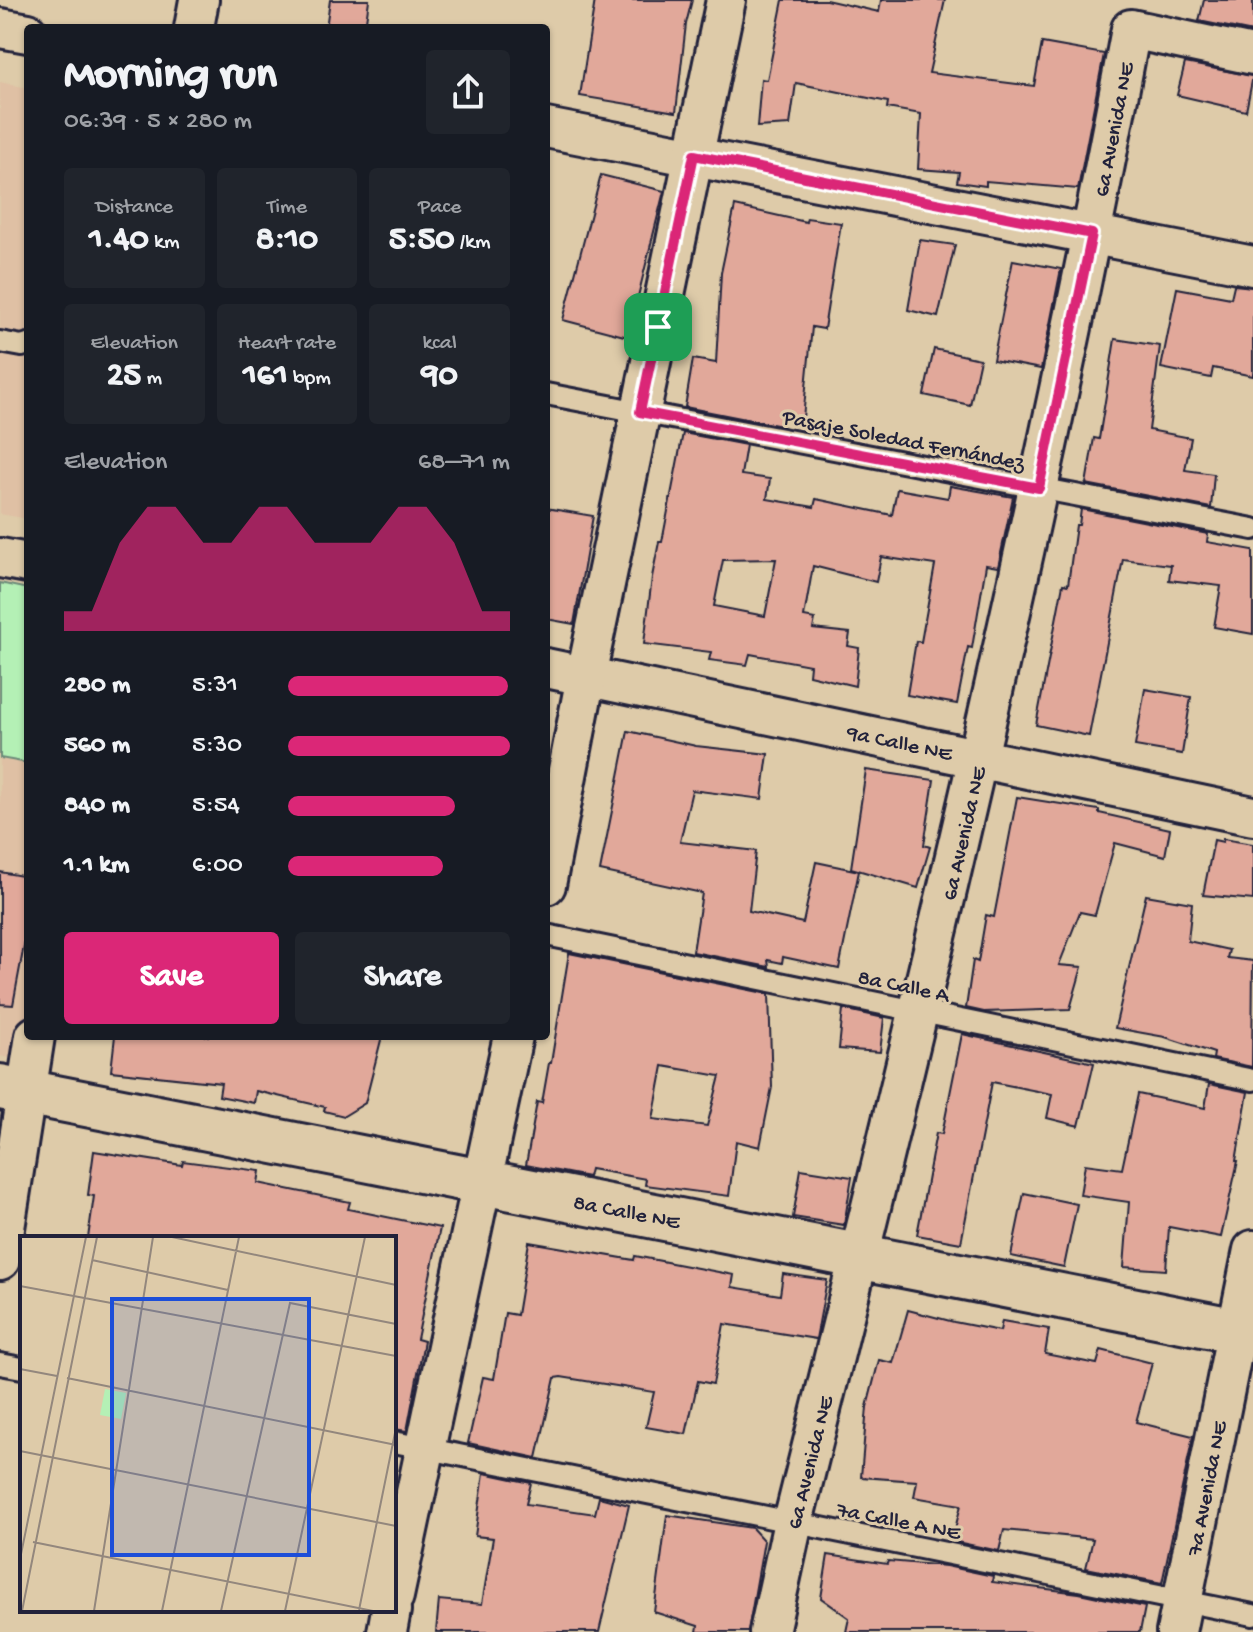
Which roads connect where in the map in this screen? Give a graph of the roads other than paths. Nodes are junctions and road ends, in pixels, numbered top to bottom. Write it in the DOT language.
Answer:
graph roads {
  1 [pos="199,0"];
  2 [pos="726,0"];
  3 [pos="195,24"];
  4 [pos="0,28"];
  5 [pos="24,32"];
  6 [pos="1253,55"];
  7 [pos="550,129"];
  8 [pos="694,155"];
  9 [pos="1092,234"];
  10 [pos="1253,266"];
  11 [pos="0,342"];
  12 [pos="24,345"];
  13 [pos="550,395"];
  14 [pos="640,412"];
  15 [pos="1039,488"];
  16 [pos="1253,529"];
  17 [pos="0,558"];
  18 [pos="24,562"];
  19 [pos="550,669"];
  20 [pos="586,676"];
  21 [pos="979,758"];
  22 [pos="1253,816"];
  23 [pos="550,864"];
  24 [pos="550,936"];
  25 [pos="919,1012"];
  26 [pos="33,1040"];
  27 [pos="512,1040"];
  28 [pos="1253,1080"];
  29 [pos="13,1089"];
  30 [pos="481,1180"];
  31 [pos="1253,1250"];
  32 [pos="859,1256"];
  33 [pos="0,1260"];
  34 [pos="1244,1332"];
  35 [pos="0,1364"];
  36 [pos="20,1368"];
  37 [pos="409,1445"];
  38 [pos="793,1522"];
  39 [pos="396,1576"];
  40 [pos="391,1612"];
  41 [pos="1253,1615"];
  42 [pos="1180,1616"];
  43 [pos="387,1632"];
  44 [pos="769,1632"];
  1 -- 3 [label="street"];
  2 -- 8 [label="street"];
  4 -- 5 [label="street"];
  6 -- 9 [label="street, 6a Avenida NE"];
  7 -- 8 [label="street"];
  8 -- 9 [label="street"];
  8 -- 14 [label="street"];
  9 -- 10 [label="street"];
  9 -- 15 [label="street, 6a Avenida NE"];
  11 -- 12 [label="lane"];
  13 -- 14 [label="lane, Pasaje Soledad Fernández"];
  14 -- 15 [label="lane, Pasaje Soledad Fernández"];
  14 -- 20 [label="street"];
  15 -- 16 [label="lane, Pasaje Soledad Fernández"];
  15 -- 21 [label="street, 6a Avenida NE"];
  17 -- 18 [label="street"];
  19 -- 20 [label="street, 9a Calle NE"];
  20 -- 21 [label="street, 9a Calle NE"];
  20 -- 23 [label="street"];
  21 -- 22 [label="street, 9a Calle NE"];
  21 -- 25 [label="street, 6a Avenida NE"];
  24 -- 25 [label="lane, 8a Calle A"];
  25 -- 28 [label="lane, 8a Calle A"];
  25 -- 32 [label="street, 6a Avenida NE"];
  26 -- 29 [label="street"];
  27 -- 30 [label="street"];
  29 -- 30 [label="street, 8a Calle NE"];
  29 -- 33 [label="street"];
  30 -- 32 [label="street, 8a Calle NE"];
  30 -- 37 [label="street"];
  31 -- 34 [label="street, 7a Avenida NE"];
  32 -- 34 [label="street, 8a Calle NE"];
  32 -- 38 [label="street, 6a Avenida NE"];
  34 -- 42 [label="street, 7a Avenida NE"];
  35 -- 36 [label="lane"];
  37 -- 38 [label="lane, 7a Calle A NE"];
  37 -- 39 [label="street"];
  38 -- 42 [label="lane, 7a Calle A NE"];
  38 -- 44 [label="street, 6a Avenida NE"];
  40 -- 43 [label="street"];
  41 -- 42 [label="lane, 7a Calle A NE"];
}
